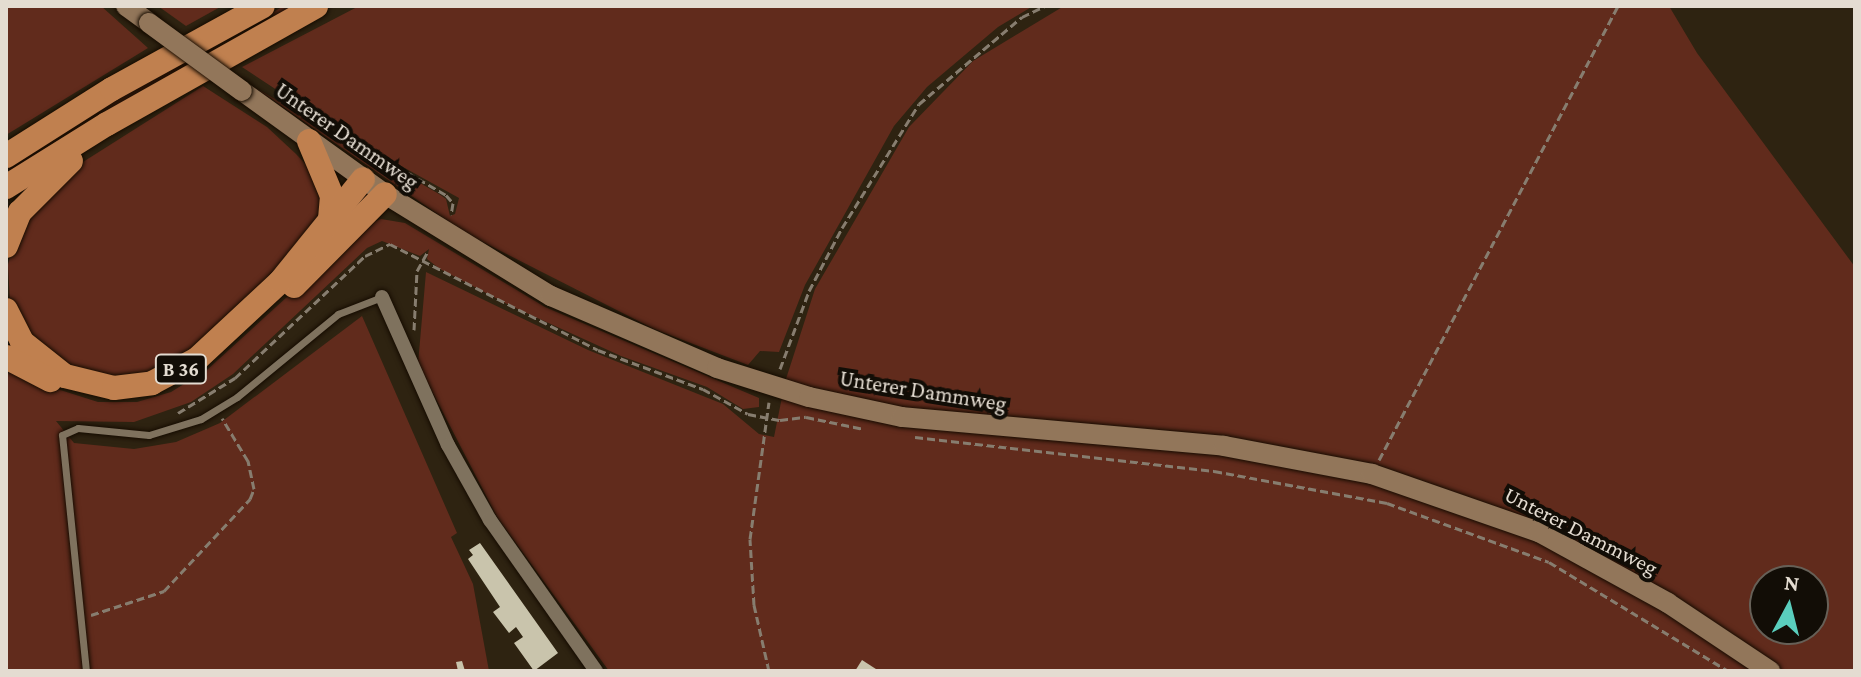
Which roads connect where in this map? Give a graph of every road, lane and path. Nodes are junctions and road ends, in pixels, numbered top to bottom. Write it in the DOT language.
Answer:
graph roads {
  1 [pos="126,6"];
  2 [pos="263,6"];
  3 [pos="316,6"];
  4 [pos="1045,6"];
  5 [pos="1618,6"];
  6 [pos="152,97"];
  7 [pos="299,109"];
  8 [pos="309,141"];
  9 [pos="7,155"];
  10 [pos="363,179"];
  11 [pos="6,187"];
  12 [pos="385,194"];
  13 [pos="451,215"];
  14 [pos="330,220"];
  15 [pos="6,246"];
  16 [pos="428,251"];
  17 [pos="421,261"];
  18 [pos="382,297"];
  19 [pos="6,310"];
  20 [pos="6,357"];
  21 [pos="413,366"];
  22 [pos="774,386"];
  23 [pos="218,410"];
  24 [pos="169,417"];
  25 [pos="764,418"];
  26 [pos="865,429"];
  27 [pos="910,436"];
  28 [pos="1372,474"];
  29 [pos="80,617"];
  30 [pos="86,671"];
  31 [pos="596,671"];
  32 [pos="769,671"];
  33 [pos="1728,671"];
  34 [pos="1770,671"];
  1 -- 8 [label="main road, Unterer Dammweg, bridge"];
  2 -- 9 [label="highway"];
  3 -- 6 [label="highway"];
  4 -- 22 [label="path"];
  5 -- 28 [label="path"];
  6 -- 11 [label="highway"];
  6 -- 15 [label="highway"];
  7 -- 13 [label="path"];
  8 -- 10 [label="main road, Unterer Dammweg"];
  8 -- 14 [label="highway"];
  10 -- 12 [label="main road, Unterer Dammweg"];
  10 -- 14 [label="highway, B 36"];
  12 -- 20 [label="highway"];
  12 -- 22 [label="main road, Unterer Dammweg"];
  14 -- 19 [label="highway, B 36"];
  16 -- 17 [label="path"];
  17 -- 21 [label="path"];
  17 -- 24 [label="path"];
  17 -- 25 [label="path"];
  18 -- 21 [label="street"];
  18 -- 23 [label="lane"];
  21 -- 31 [label="street"];
  22 -- 25 [label="path"];
  22 -- 28 [label="main road, Unterer Dammweg"];
  23 -- 29 [label="path"];
  23 -- 29 [label="lane"];
  25 -- 26 [label="path"];
  25 -- 32 [label="path"];
  27 -- 33 [label="path"];
  28 -- 34 [label="main road, Unterer Dammweg"];
  29 -- 30 [label="lane"];
}
